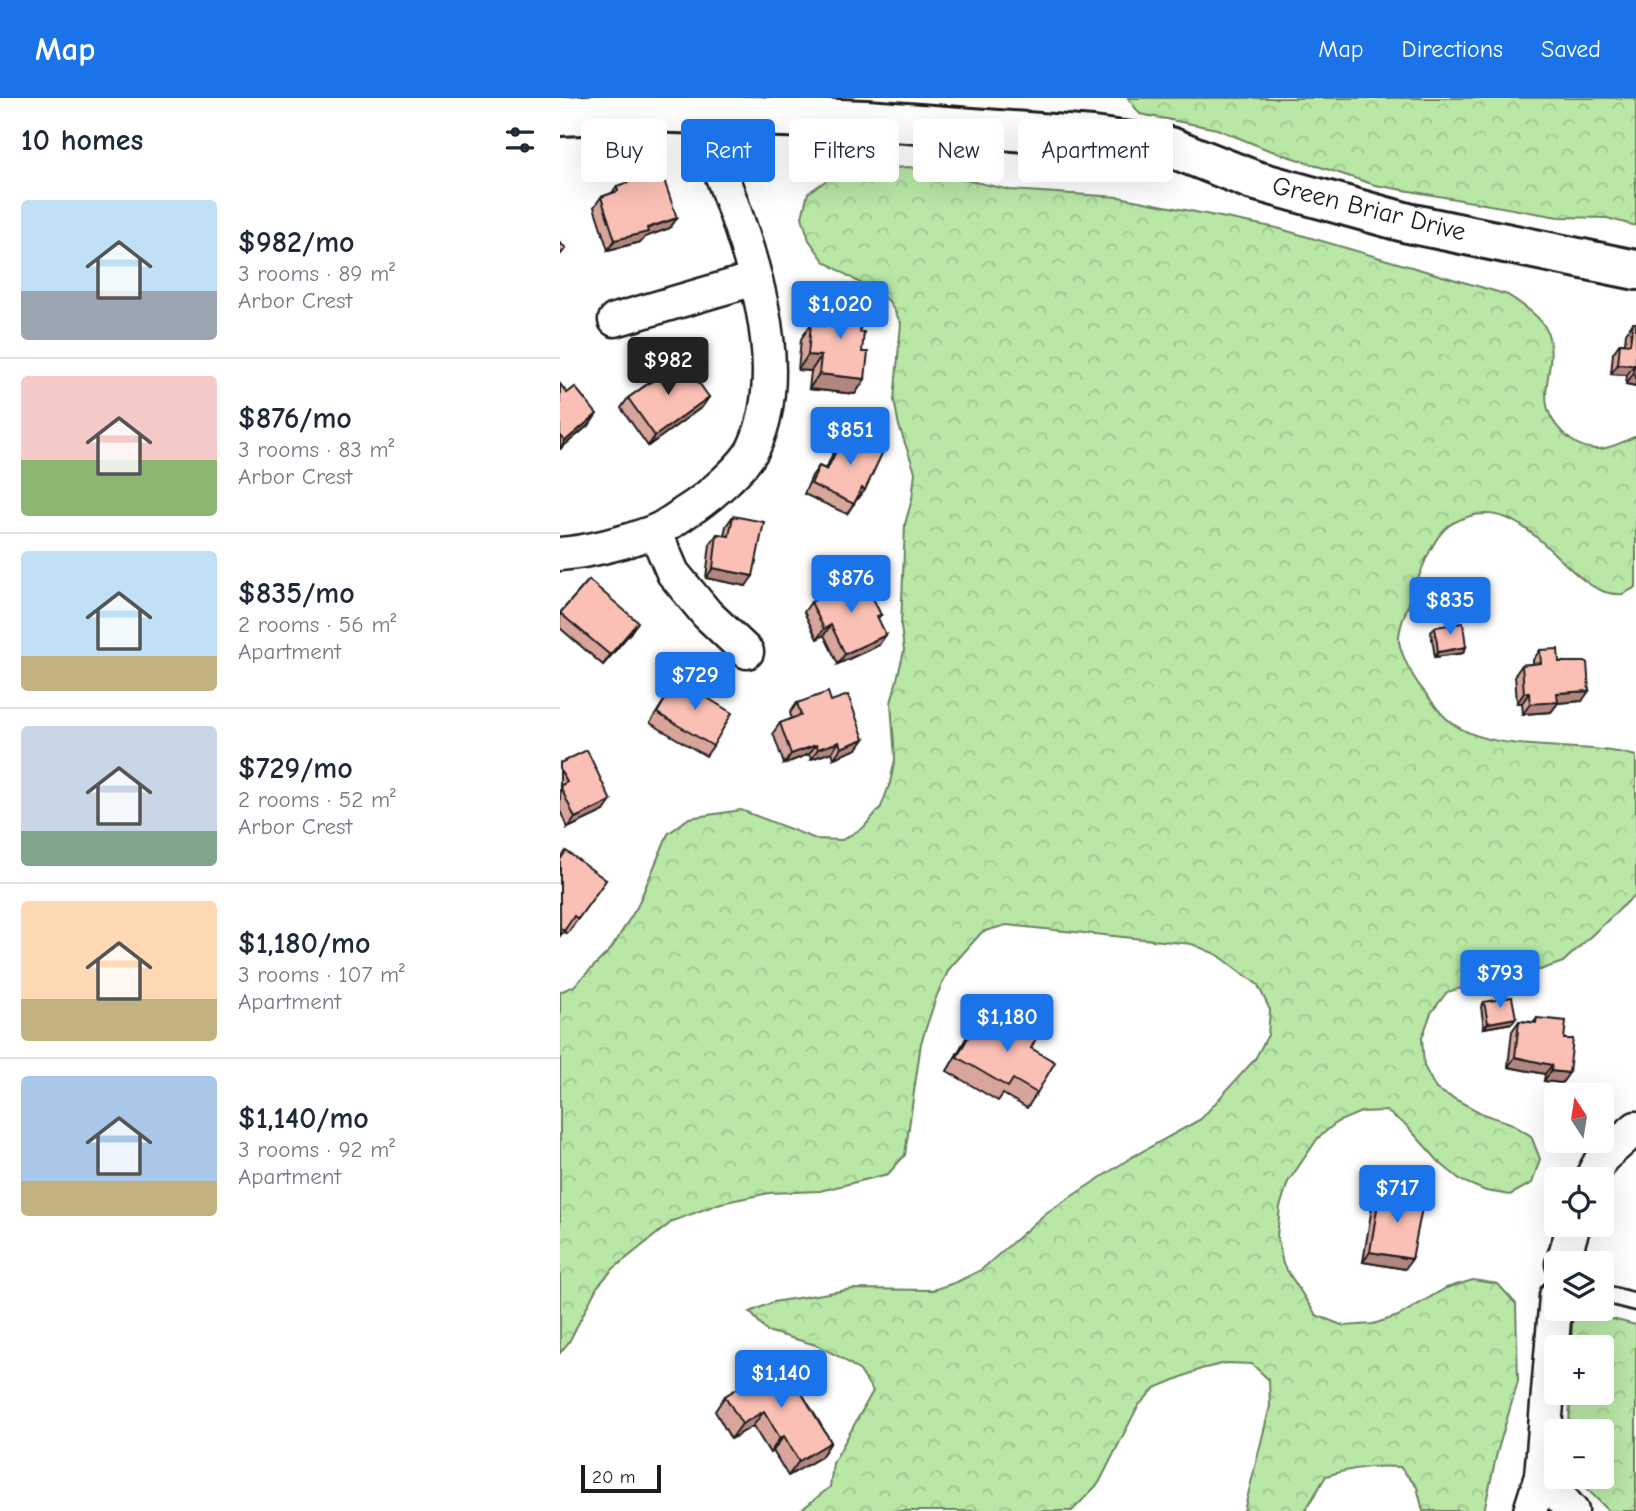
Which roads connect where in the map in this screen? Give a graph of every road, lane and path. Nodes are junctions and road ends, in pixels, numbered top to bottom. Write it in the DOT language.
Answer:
graph roads {
  1 [pos="647,105"];
  2 [pos="699,114"];
  3 [pos="560,116"];
  4 [pos="1636,270"];
  5 [pos="755,279"];
  6 [pos="615,320"];
  7 [pos="655,531"];
  8 [pos="560,554"];
  9 [pos="747,652"];
  10 [pos="1636,1128"];
  11 [pos="1597,1167"];
  12 [pos="1614,1296"];
  13 [pos="1636,1302"];
  14 [pos="1554,1321"];
  15 [pos="1541,1476"];
  16 [pos="1530,1511"];
  17 [pos="1572,1511"];
  1 -- 2 [label="street, Green Briar Drive"];
  1 -- 3 [label="street, Green Briar Drive"];
  2 -- 4 [label="street, Green Briar Drive"];
  2 -- 5 [label="street"];
  5 -- 6 [label="street"];
  5 -- 7 [label="street"];
  7 -- 8 [label="street"];
  7 -- 9 [label="street"];
  10 -- 11 [label="street"];
  12 -- 13 [label="lane"];
  14 -- 15 [label="street"];
  15 -- 16 [label="street"];
  15 -- 17 [label="street"];
}
